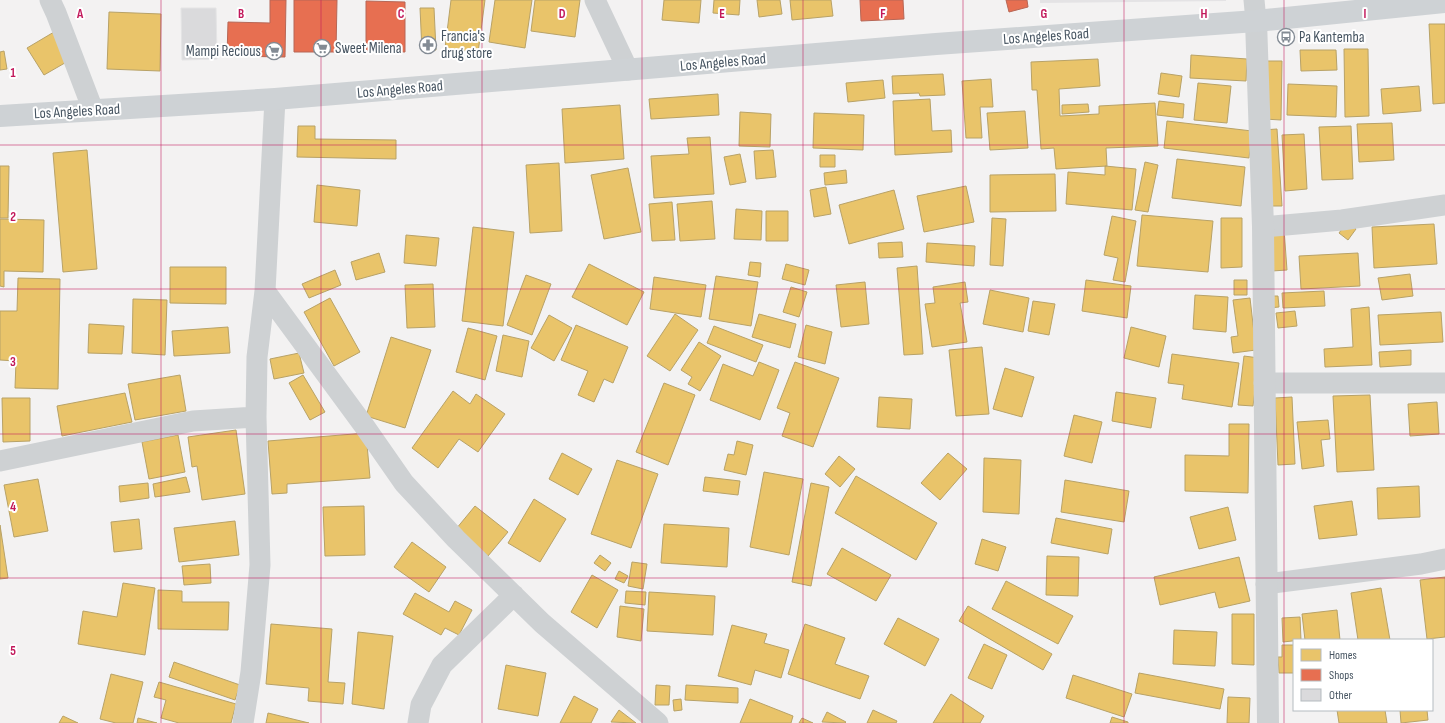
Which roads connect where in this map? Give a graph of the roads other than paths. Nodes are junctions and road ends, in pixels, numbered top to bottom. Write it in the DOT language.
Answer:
graph roads {
  1 [pos="50,0"];
  2 [pos="595,0"];
  3 [pos="1445,2"];
  4 [pos="1255,11"];
  5 [pos="628,70"];
  6 [pos="275,99"];
  7 [pos="93,110"];
  8 [pos="0,116"];
  9 [pos="1445,205"];
  10 [pos="1263,227"];
  11 [pos="264,291"];
  12 [pos="1264,383"];
  13 [pos="1445,383"];
  14 [pos="256,417"];
  15 [pos="0,461"];
  16 [pos="1445,559"];
  17 [pos="1266,584"];
  18 [pos="514,595"];
  19 [pos="243,723"];
  20 [pos="418,723"];
  21 [pos="658,723"];
  22 [pos="1268,723"];
  1 -- 7 [label="street"];
  2 -- 5 [label="street"];
  3 -- 4 [label="main road, Los Angeles Road"];
  4 -- 5 [label="main road, Los Angeles Road"];
  4 -- 10 [label="street"];
  5 -- 6 [label="main road, Los Angeles Road"];
  6 -- 7 [label="main road, Los Angeles Road"];
  6 -- 11 [label="street"];
  7 -- 8 [label="main road, Los Angeles Road"];
  9 -- 10 [label="street"];
  10 -- 12 [label="street"];
  11 -- 14 [label="street"];
  11 -- 18 [label="street"];
  12 -- 13 [label="street"];
  12 -- 17 [label="street"];
  14 -- 15 [label="street"];
  14 -- 19 [label="street"];
  16 -- 17 [label="street"];
  17 -- 22 [label="street"];
  18 -- 20 [label="street"];
  18 -- 21 [label="street"];
}
